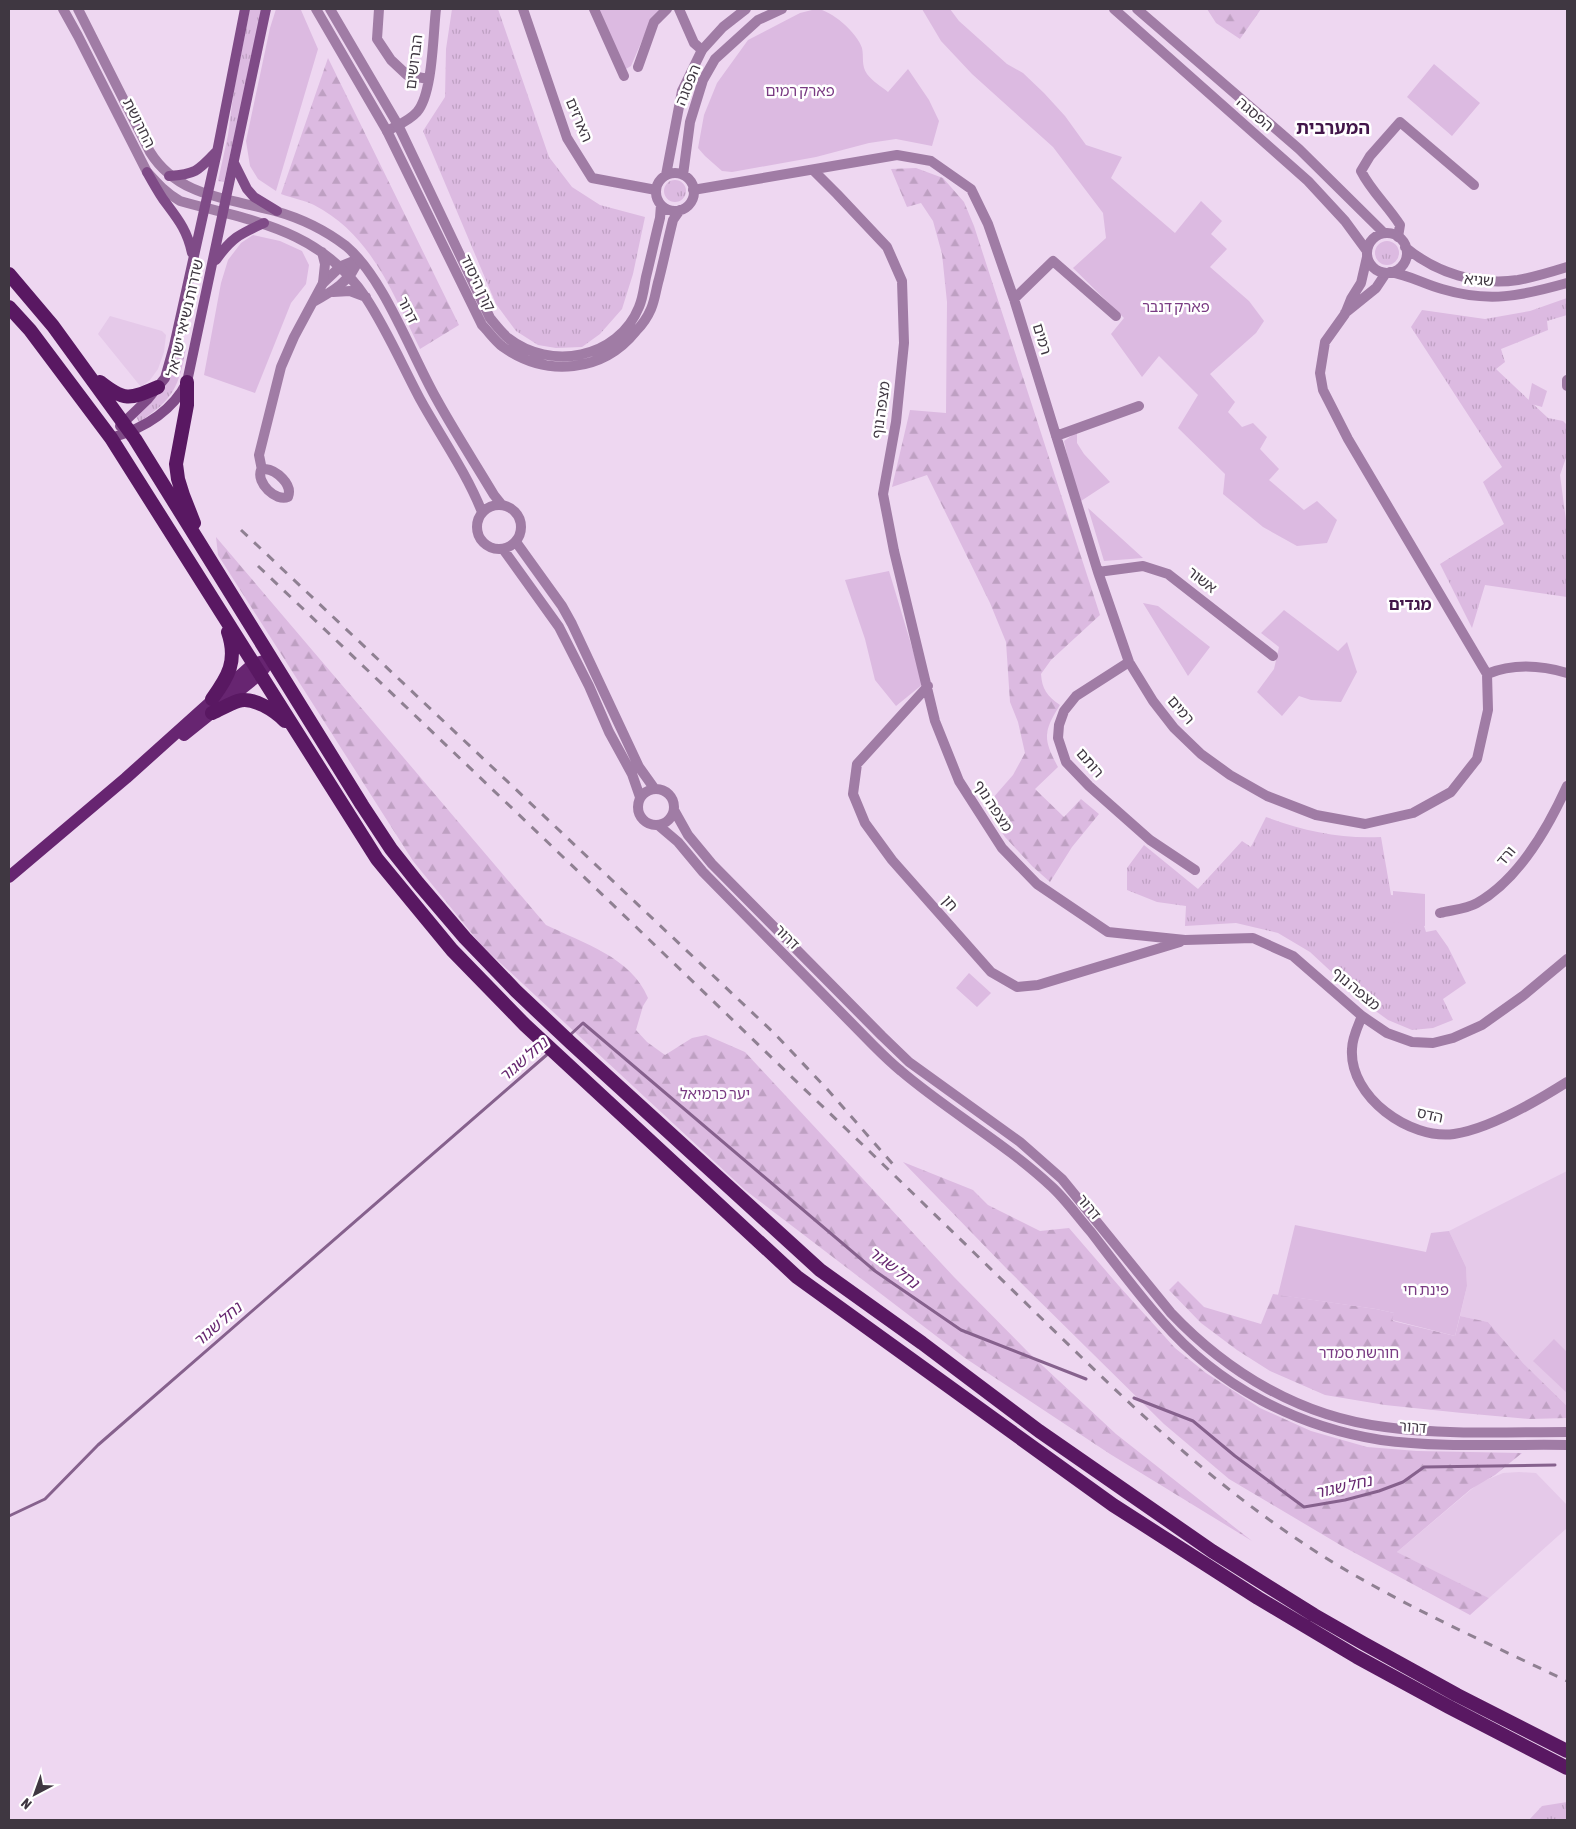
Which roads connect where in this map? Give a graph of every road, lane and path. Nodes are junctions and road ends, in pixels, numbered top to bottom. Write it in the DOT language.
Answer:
graph roads {
  1 [pos="63,9"];
  2 [pos="78,9"];
  3 [pos="245,9"];
  4 [pos="266,9"];
  5 [pos="316,9"];
  6 [pos="330,9"];
  7 [pos="379,9"];
  8 [pos="436,9"];
  9 [pos="523,9"];
  10 [pos="594,9"];
  11 [pos="667,9"];
  12 [pos="679,9"];
  13 [pos="746,9"];
  14 [pos="782,9"];
  15 [pos="1114,9"];
  16 [pos="1139,10"];
  17 [pos="1131,24"];
  18 [pos="702,50"];
  19 [pos="715,59"];
  20 [pos="638,67"];
  21 [pos="624,76"];
  22 [pos="428,79"];
  23 [pos="398,125"];
  24 [pos="387,130"];
  25 [pos="217,152"];
  26 [pos="234,163"];
  27 [pos="813,170"];
  28 [pos="147,172"];
  29 [pos="666,175"];
  30 [pos="169,176"];
  31 [pos="683,176"];
  32 [pos="1474,185"];
  33 [pos="656,190"];
  34 [pos="693,190"];
  35 [pos="207,194"];
  36 [pos="226,199"];
  37 [pos="661,205"];
  38 [pos="204,207"];
  39 [pos="680,210"];
  40 [pos="277,211"];
  41 [pos="223,212"];
  42 [pos="264,223"];
  43 [pos="1384,233"];
  44 [pos="1398,237"];
  45 [pos="1406,247"];
  46 [pos="322,252"];
  47 [pos="1367,254"];
  48 [pos="193,257"];
  49 [pos="358,259"];
  50 [pos="213,265"];
  51 [pos="340,266"];
  52 [pos="1567,267"];
  53 [pos="1388,273"];
  54 [pos="9,274"];
  55 [pos="349,275"];
  56 [pos="323,283"];
  57 [pos="1567,283"];
  58 [pos="333,292"];
  59 [pos="366,297"];
  60 [pos="1014,299"];
  61 [pos="313,302"];
  62 [pos="9,307"];
  63 [pos="1345,314"];
  64 [pos="1116,316"];
  65 [pos="86,370"];
  66 [pos="1567,380"];
  67 [pos="187,382"];
  68 [pos="1567,386"];
  69 [pos="158,387"];
  70 [pos="1139,406"];
  71 [pos="127,428"];
  72 [pos="1056,436"];
  73 [pos="111,438"];
  74 [pos="463,443"];
  75 [pos="450,449"];
  76 [pos="262,470"];
  77 [pos="502,505"];
  78 [pos="482,512"];
  79 [pos="516,542"];
  80 [pos="503,549"];
  81 [pos="210,560"];
  82 [pos="1098,572"];
  83 [pos="220,610"];
  84 [pos="1273,656"];
  85 [pos="271,659"];
  86 [pos="1129,662"];
  87 [pos="256,669"];
  88 [pos="1567,673"];
  89 [pos="1487,674"];
  90 [pos="928,686"];
  91 [pos="212,706"];
  92 [pos="292,726"];
  93 [pos="1567,786"];
  94 [pos="654,788"];
  95 [pos="640,797"];
  96 [pos="674,810"];
  97 [pos="658,825"];
  98 [pos="1195,870"];
  99 [pos="9,877"];
  100 [pos="1440,913"];
  101 [pos="1185,940"];
  102 [pos="1567,959"];
  103 [pos="1362,1016"];
  104 [pos="1567,1082"];
  105 [pos="1567,1432"];
  106 [pos="1567,1445"];
  107 [pos="1567,1751"];
  108 [pos="1567,1768"];
  1 -- 28 [label="street, החרושת"];
  2 -- 30 [label="street, החרושת"];
  3 -- 25 [label="main road, שדרות נשיאי ישראל"];
  4 -- 26 [label="main road, שדרות נשיאי ישראל"];
  5 -- 24 [label="street, קרן היסוד"];
  6 -- 23 [label="street, קרן היסוד"];
  7 -- 22 [label="street"];
  8 -- 22 [label="street, הברושים"];
  9 -- 33 [label="street, הארזים"];
  10 -- 21 [label="street"];
  11 -- 20 [label="street"];
  12 -- 18 [label="street"];
  13 -- 18 [label="street, הפסגה"];
  14 -- 19 [label="street, הפסגה"];
  15 -- 17 [label="street, הפסגה"];
  16 -- 17 [label="street"];
  16 -- 43 [label="street, הפסגה"];
  17 -- 47 [label="street, הפסגה"];
  18 -- 19 [label="street"];
  18 -- 29 [label="street, הפסגה"];
  19 -- 31 [label="street, הפסגה"];
  22 -- 23 [label="street, הברושים"];
  23 -- 24 [label="street, הברושים"];
  23 -- 37 [label="street, קרן היסוד"];
  24 -- 39 [label="street, קרן היסוד"];
  25 -- 30 [label="main road"];
  25 -- 35 [label="main road, שדרות נשיאי ישראל"];
  26 -- 36 [label="main road, שדרות נשיאי ישראל"];
  26 -- 40 [label="main road"];
  27 -- 34 [label="street, רמים"];
  27 -- 60 [label="street, רמים"];
  27 -- 90 [label="street, מצפה נוף"];
  28 -- 38 [label="street, החרושת"];
  28 -- 48 [label="main road"];
  29 -- 31 [label="street"];
  29 -- 33 [label="street"];
  30 -- 35 [label="street, החרושת"];
  31 -- 34 [label="street"];
  32 -- 44 [label="street"];
  33 -- 37 [label="street"];
  34 -- 39 [label="street"];
  35 -- 36 [label="street, החרושת"];
  35 -- 38 [label="main road, שדרות נשיאי ישראל"];
  36 -- 40 [label="street, דרור"];
  36 -- 41 [label="main road, שדרות נשיאי ישראל"];
  37 -- 39 [label="street"];
  38 -- 41 [label="street, החרושת"];
  38 -- 48 [label="main road, שדרות נשיאי ישראל"];
  40 -- 49 [label="street, דרור"];
  41 -- 42 [label="street, דרור"];
  41 -- 50 [label="main road, שדרות נשיאי ישראל"];
  42 -- 46 [label="street, דרור"];
  42 -- 50 [label="main road"];
  43 -- 44 [label="street"];
  43 -- 47 [label="street"];
  44 -- 45 [label="street"];
  45 -- 52 [label="street, שגיא"];
  45 -- 53 [label="street"];
  46 -- 51 [label="street, דרור"];
  46 -- 56 [label="street"];
  47 -- 53 [label="street"];
  47 -- 63 [label="street, רמים"];
  48 -- 69 [label="main road, שדרות נשיאי ישראל"];
  49 -- 51 [label="street"];
  49 -- 55 [label="street"];
  49 -- 74 [label="street, דרור"];
  50 -- 67 [label="main road, שדרות נשיאי ישראל"];
  51 -- 55 [label="street, דרור"];
  51 -- 56 [label="street"];
  53 -- 57 [label="street, שגיא"];
  53 -- 63 [label="street, רמים"];
  54 -- 65 [label="highway"];
  55 -- 58 [label="street"];
  55 -- 59 [label="street, דרור"];
  56 -- 61 [label="street"];
  58 -- 59 [label="street"];
  58 -- 61 [label="street"];
  59 -- 75 [label="street, דרור"];
  60 -- 64 [label="street"];
  60 -- 72 [label="street, רמים"];
  61 -- 76 [label="street"];
  62 -- 73 [label="highway"];
  63 -- 89 [label="street, רמים"];
  65 -- 69 [label="highway"];
  65 -- 71 [label="highway"];
  66 -- 68 [label="street"];
  67 -- 71 [label="main road, שדרות נשיאי ישראל"];
  67 -- 81 [label="highway"];
  69 -- 71 [label="main road, שדרות נשיאי ישראל"];
  70 -- 72 [label="street"];
  71 -- 73 [label="main road, שדרות נשיאי ישראל"];
  71 -- 81 [label="highway"];
  72 -- 82 [label="street, רמים"];
  73 -- 83 [label="highway"];
  74 -- 75 [label="street"];
  74 -- 77 [label="street, דרור"];
  75 -- 78 [label="street, דרור"];
  77 -- 78 [label="street"];
  77 -- 79 [label="street"];
  78 -- 80 [label="street"];
  79 -- 80 [label="street"];
  79 -- 94 [label="street"];
  80 -- 95 [label="street"];
  81 -- 85 [label="highway"];
  82 -- 84 [label="street, אשור"];
  82 -- 86 [label="street, רמים"];
  83 -- 87 [label="highway"];
  83 -- 91 [label="highway"];
  85 -- 87 [label="main road"];
  85 -- 107 [label="highway"];
  86 -- 89 [label="street, רמים"];
  86 -- 98 [label="street, רותם"];
  87 -- 91 [label="main road"];
  87 -- 92 [label="highway"];
  88 -- 89 [label="street"];
  90 -- 101 [label="street, מצפה נוף"];
  90 -- 101 [label="street, חן"];
  91 -- 92 [label="highway"];
  91 -- 99 [label="main road"];
  92 -- 108 [label="highway"];
  93 -- 100 [label="street, ורד"];
  94 -- 95 [label="street"];
  94 -- 96 [label="street"];
  95 -- 97 [label="street"];
  96 -- 97 [label="street"];
  96 -- 105 [label="street, דרור"];
  97 -- 106 [label="street, דרור"];
  101 -- 103 [label="street, מצפה נוף"];
  102 -- 103 [label="street, מצפה נוף"];
  103 -- 104 [label="street, הדס"];
}
